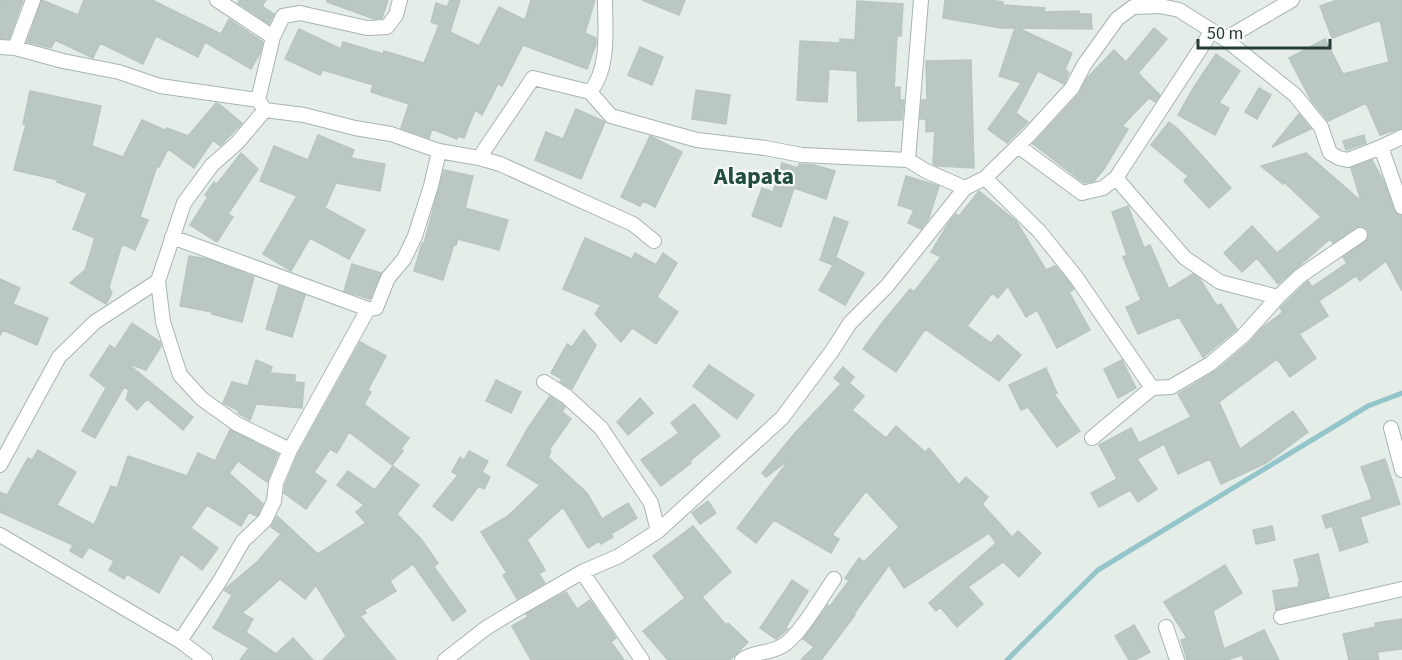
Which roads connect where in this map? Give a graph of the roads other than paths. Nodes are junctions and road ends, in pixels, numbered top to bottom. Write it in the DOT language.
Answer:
graph roads {
  1 [pos="33,0"];
  2 [pos="217,0"];
  3 [pos="400,0"];
  4 [pos="605,0"];
  5 [pos="921,0"];
  6 [pos="1292,0"];
  7 [pos="1147,3"];
  8 [pos="1212,31"];
  9 [pos="273,38"];
  10 [pos="1225,39"];
  11 [pos="0,47"];
  12 [pos="15,48"];
  13 [pos="590,92"];
  14 [pos="262,105"];
  15 [pos="1402,137"];
  16 [pos="1018,146"];
  17 [pos="1381,147"];
  18 [pos="439,151"];
  19 [pos="479,158"];
  20 [pos="908,160"];
  21 [pos="984,178"];
  22 [pos="1116,178"];
  23 [pos="965,188"];
  24 [pos="1402,207"];
  25 [pos="1360,235"];
  26 [pos="172,237"];
  27 [pos="654,241"];
  28 [pos="158,281"];
  29 [pos="1278,297"];
  30 [pos="368,309"];
  31 [pos="544,382"];
  32 [pos="1152,387"];
  33 [pos="1390,428"];
  34 [pos="1092,438"];
  35 [pos="290,450"];
  36 [pos="0,465"];
  37 [pos="1402,470"];
  38 [pos="658,531"];
  39 [pos="0,535"];
  40 [pos="582,572"];
  41 [pos="834,579"];
  42 [pos="1402,589"];
  43 [pos="1281,617"];
  44 [pos="1166,627"];
  45 [pos="180,641"];
  46 [pos="205,660"];
  47 [pos="445,660"];
  48 [pos="642,660"];
  49 [pos="742,660"];
  50 [pos="1177,660"];
  1 -- 12 [label="street"];
  2 -- 9 [label="street"];
  3 -- 9 [label="street"];
  4 -- 13 [label="street"];
  5 -- 20 [label="street"];
  6 -- 10 [label="street"];
  7 -- 8 [label="street"];
  7 -- 16 [label="street"];
  8 -- 10 [label="street"];
  8 -- 22 [label="street"];
  9 -- 14 [label="street"];
  10 -- 17 [label="street"];
  11 -- 12 [label="street"];
  12 -- 14 [label="street"];
  13 -- 19 [label="street"];
  13 -- 20 [label="street"];
  14 -- 18 [label="street"];
  14 -- 26 [label="street"];
  15 -- 17 [label="street"];
  16 -- 21 [label="street"];
  16 -- 22 [label="street"];
  17 -- 24 [label="street"];
  18 -- 19 [label="street"];
  18 -- 30 [label="street"];
  19 -- 27 [label="street"];
  20 -- 23 [label="street"];
  21 -- 23 [label="street"];
  21 -- 32 [label="street"];
  22 -- 29 [label="street"];
  23 -- 38 [label="street"];
  25 -- 29 [label="street"];
  26 -- 28 [label="street"];
  26 -- 30 [label="street"];
  28 -- 35 [label="street"];
  28 -- 36 [label="street"];
  29 -- 32 [label="street"];
  30 -- 35 [label="street"];
  31 -- 38 [label="street"];
  32 -- 34 [label="street"];
  33 -- 37 [label="street"];
  35 -- 45 [label="street"];
  38 -- 40 [label="street"];
  39 -- 45 [label="street"];
  40 -- 47 [label="street"];
  40 -- 48 [label="street"];
  41 -- 49 [label="street"];
  42 -- 43 [label="street"];
  44 -- 50 [label="street"];
  45 -- 46 [label="street"];
}
